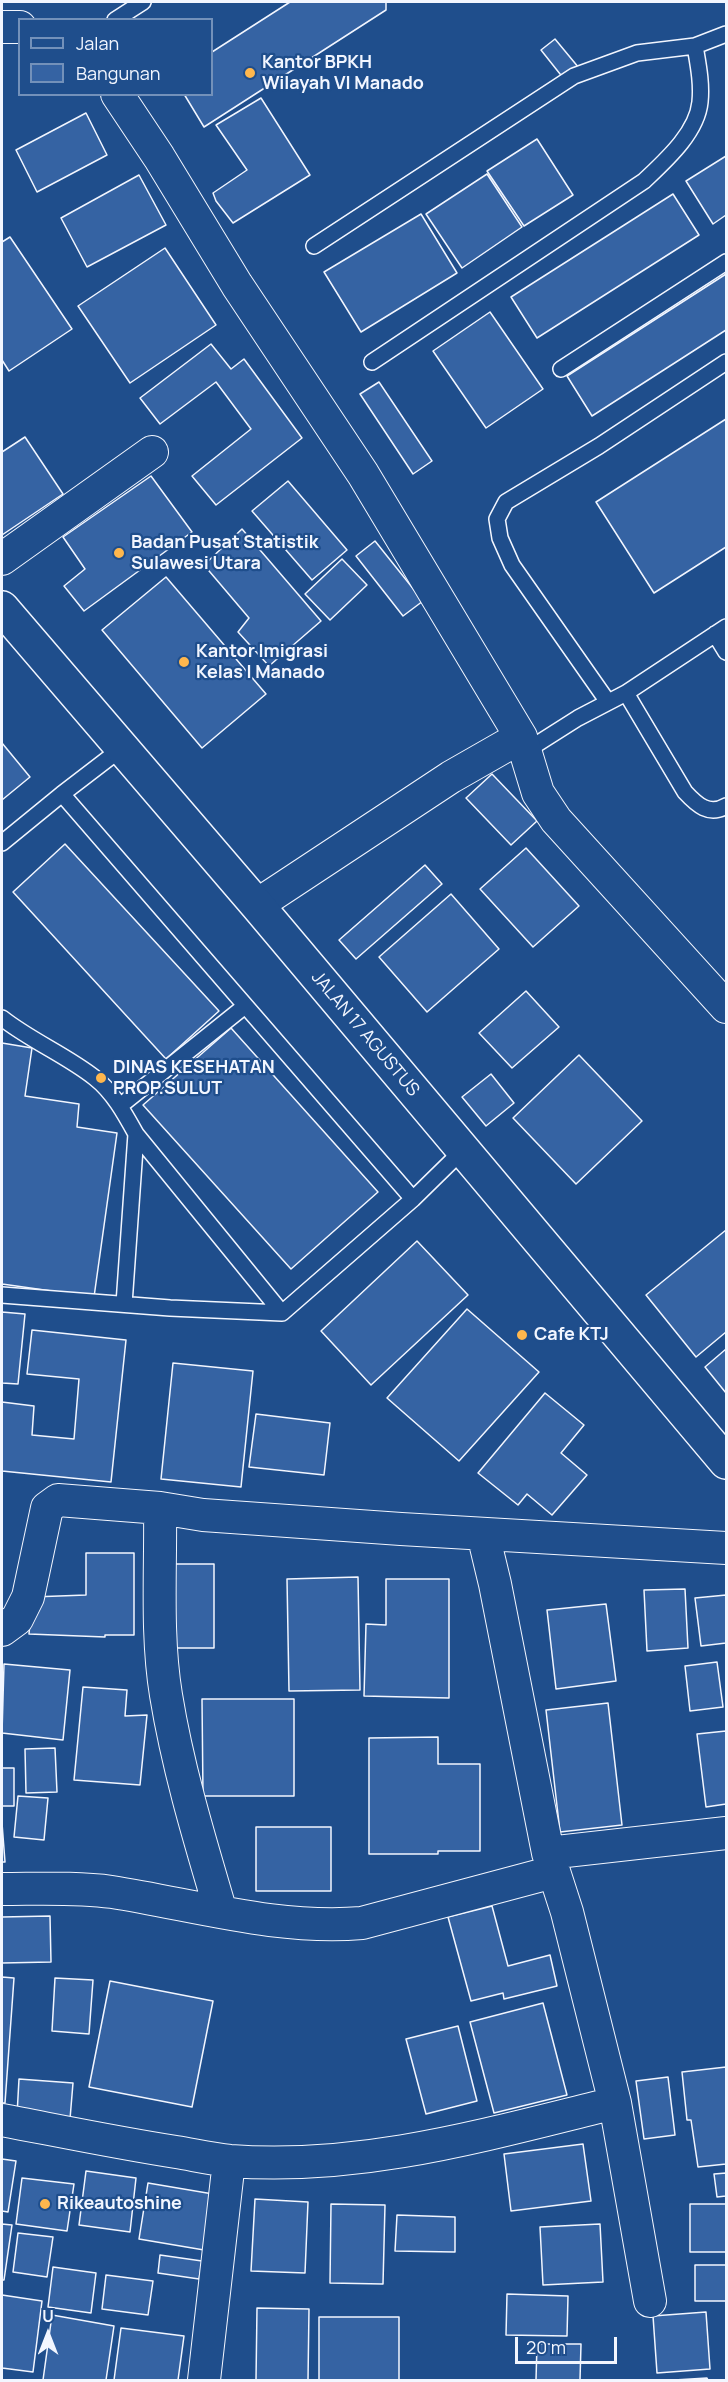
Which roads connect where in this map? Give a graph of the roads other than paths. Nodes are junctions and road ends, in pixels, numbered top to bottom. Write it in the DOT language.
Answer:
graph roads {
  1 [pos="143,2"];
  2 [pos="118,18"];
  3 [pos="2,27"];
  4 [pos="18,27"];
  5 [pos="726,34"];
  6 [pos="695,46"];
  7 [pos="118,96"];
  8 [pos="314,246"];
  9 [pos="726,262"];
  10 [pos="372,362"];
  11 [pos="726,362"];
  12 [pos="561,369"];
  13 [pos="152,452"];
  14 [pos="2,559"];
  15 [pos="2,608"];
  16 [pos="721,631"];
  17 [pos="726,652"];
  18 [pos="626,693"];
  19 [pos="608,702"];
  20 [pos="524,744"];
  21 [pos="122,748"];
  22 [pos="62,794"];
  23 [pos="726,806"];
  24 [pos="2,843"];
  25 [pos="257,905"];
  26 [pos="245,1006"];
  27 [pos="726,1007"];
  28 [pos="2,1018"];
  29 [pos="120,1106"];
  30 [pos="136,1134"];
  31 [pos="463,1149"];
  32 [pos="412,1199"];
  33 [pos="2,1295"];
  34 [pos="124,1304"];
  35 [pos="282,1313"];
  36 [pos="726,1462"];
  37 [pos="160,1508"];
  38 [pos="483,1534"];
  39 [pos="726,1548"];
  40 [pos="2,1630"];
  41 [pos="726,1833"];
  42 [pos="551,1862"];
  43 [pos="2,1889"];
  44 [pos="221,1912"];
  45 [pos="615,2103"];
  46 [pos="2,2120"];
  47 [pos="230,2161"];
  48 [pos="650,2301"];
  49 [pos="204,2380"];
  1 -- 2 [label="lane"];
  3 -- 4 [label="street"];
  5 -- 6 [label="lane"];
  6 -- 8 [label="lane"];
  6 -- 10 [label="lane"];
  7 -- 20 [label="street"];
  9 -- 12 [label="lane"];
  11 -- 19 [label="lane"];
  13 -- 14 [label="street"];
  15 -- 21 [label="street, JALAN 17 AGUSTUS"];
  16 -- 17 [label="lane"];
  16 -- 18 [label="lane"];
  18 -- 19 [label="lane"];
  18 -- 23 [label="lane"];
  19 -- 20 [label="lane"];
  20 -- 25 [label="street"];
  20 -- 27 [label="street"];
  21 -- 22 [label="lane"];
  21 -- 25 [label="street, JALAN 17 AGUSTUS"];
  22 -- 24 [label="lane"];
  22 -- 26 [label="lane"];
  25 -- 31 [label="street, JALAN 17 AGUSTUS"];
  26 -- 29 [label="lane"];
  26 -- 32 [label="lane"];
  28 -- 29 [label="lane"];
  29 -- 30 [label="lane"];
  30 -- 34 [label="lane"];
  30 -- 35 [label="lane"];
  31 -- 32 [label="lane"];
  31 -- 36 [label="street, JALAN 17 AGUSTUS"];
  32 -- 35 [label="lane"];
  33 -- 34 [label="lane"];
  34 -- 35 [label="lane"];
  37 -- 38 [label="street"];
  37 -- 40 [label="street"];
  37 -- 44 [label="street"];
  38 -- 39 [label="street"];
  38 -- 42 [label="street"];
  41 -- 42 [label="street"];
  42 -- 44 [label="street"];
  42 -- 45 [label="street"];
  43 -- 44 [label="street"];
  45 -- 47 [label="street"];
  45 -- 48 [label="street"];
  46 -- 47 [label="street"];
  47 -- 49 [label="street"];
}
